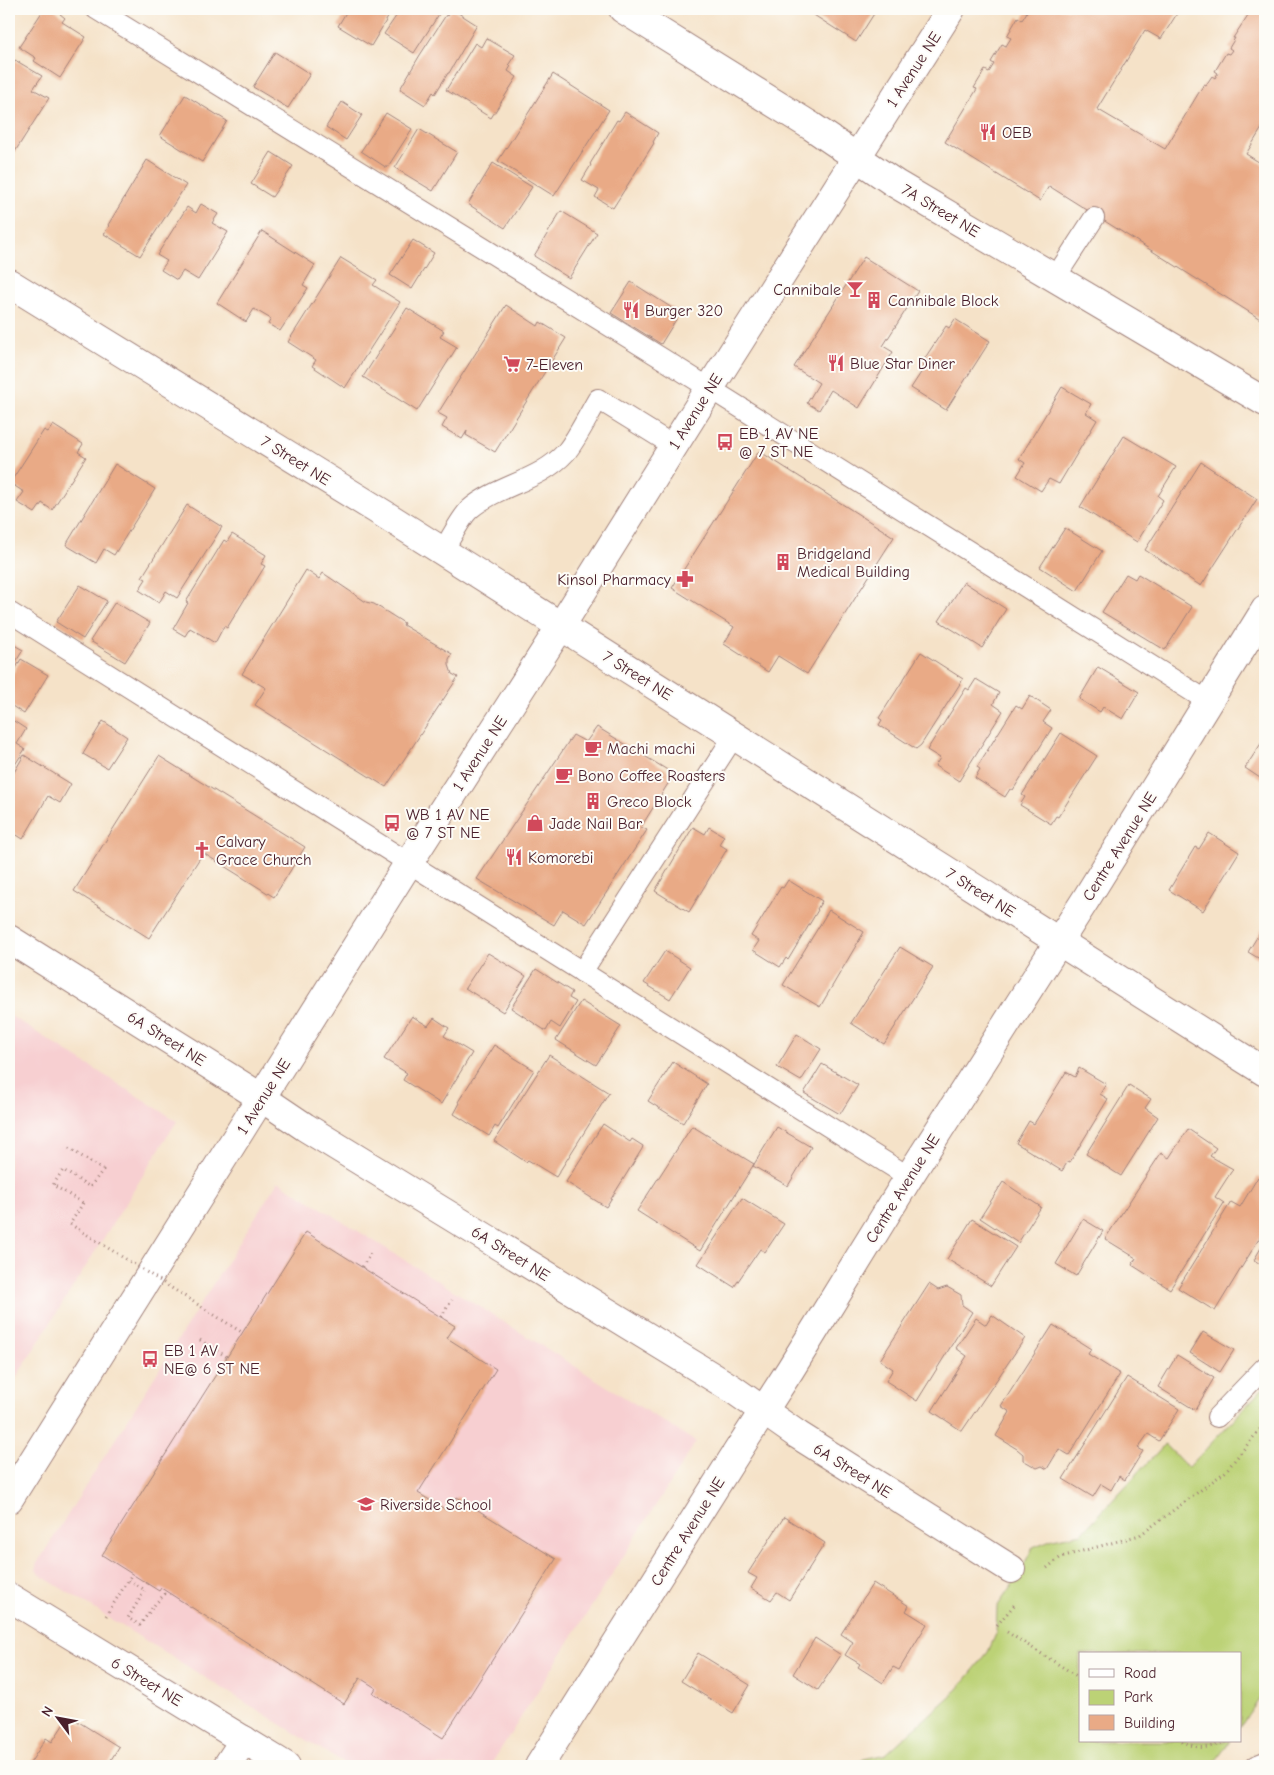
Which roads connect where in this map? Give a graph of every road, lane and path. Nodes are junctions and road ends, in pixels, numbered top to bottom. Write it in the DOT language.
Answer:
graph roads {
  1 [pos="96,9"];
  2 [pos="623,9"];
  3 [pos="951,9"];
  4 [pos="856,157"];
  5 [pos="1094,218"];
  6 [pos="1055,278"];
  7 [pos="9,283"];
  8 [pos="710,388"];
  9 [pos="1265,402"];
  10 [pos="674,446"];
  11 [pos="443,551"];
  12 [pos="1265,610"];
  13 [pos="9,612"];
  14 [pos="561,626"];
  15 [pos="1209,702"];
  16 [pos="734,736"];
  17 [pos="408,864"];
  18 [pos="9,939"];
  19 [pos="1059,942"];
  20 [pos="582,972"];
  21 [pos="1265,1072"];
  22 [pos="262,1098"];
  23 [pos="69,1148"];
  24 [pos="909,1177"];
  25 [pos="371,1253"];
  26 [pos="362,1267"];
  27 [pos="452,1300"];
  28 [pos="441,1317"];
  29 [pos="243,1333"];
  30 [pos="200,1340"];
  31 [pos="227,1357"];
  32 [pos="1265,1367"];
  33 [pos="764,1410"];
  34 [pos="1217,1417"];
  35 [pos="1265,1423"];
  36 [pos="9,1499"];
  37 [pos="1011,1570"];
  38 [pos="1044,1570"];
  39 [pos="132,1574"];
  40 [pos="129,1580"];
  41 [pos="167,1592"];
  42 [pos="9,1597"];
  43 [pos="102,1620"];
  44 [pos="1007,1632"];
  45 [pos="1079,1677"];
  46 [pos="244,1740"];
  47 [pos="1184,1742"];
  48 [pos="1225,1742"];
  49 [pos="1265,1762"];
  50 [pos="227,1766"];
  51 [pos="286,1766"];
  52 [pos="540,1766"];
  53 [pos="1255,1766"];
  1 -- 8 [label="lane"];
  2 -- 4 [label="street, 7A Street NE"];
  3 -- 4 [label="street, 1 Avenue NE"];
  4 -- 6 [label="street, 7A Street NE"];
  4 -- 8 [label="street, 1 Avenue NE"];
  5 -- 6 [label="lane"];
  6 -- 9 [label="street, 7A Street NE"];
  7 -- 11 [label="street, 7 Street NE"];
  8 -- 10 [label="street, 1 Avenue NE"];
  8 -- 15 [label="lane"];
  10 -- 11 [label="lane"];
  10 -- 14 [label="street, 1 Avenue NE"];
  11 -- 14 [label="street, 7 Street NE"];
  12 -- 15 [label="street, Centre Avenue NE"];
  13 -- 17 [label="lane"];
  14 -- 16 [label="street, 7 Street NE"];
  14 -- 17 [label="street, 1 Avenue NE"];
  15 -- 19 [label="street, Centre Avenue NE"];
  16 -- 19 [label="street, 7 Street NE"];
  16 -- 20 [label="lane"];
  17 -- 20 [label="lane"];
  17 -- 22 [label="street, 1 Avenue NE"];
  18 -- 22 [label="street, 6A Street NE"];
  19 -- 21 [label="street, 7 Street NE"];
  19 -- 24 [label="street, Centre Avenue NE"];
  20 -- 24 [label="lane"];
  22 -- 33 [label="street, 6A Street NE"];
  22 -- 36 [label="street, 1 Avenue NE"];
  23 -- 29 [label="path, bridge"];
  24 -- 33 [label="street, Centre Avenue NE"];
  25 -- 26 [label="path"];
  27 -- 28 [label="path"];
  30 -- 31 [label="path"];
  32 -- 34 [label="lane"];
  33 -- 37 [label="street, 6A Street NE"];
  33 -- 52 [label="street, Centre Avenue NE"];
  35 -- 38 [label="path"];
  39 -- 40 [label="path"];
  40 -- 41 [label="path"];
  40 -- 43 [label="path"];
  42 -- 46 [label="street, 6 Street NE"];
  44 -- 45 [label="path"];
  46 -- 50 [label="street"];
  46 -- 51 [label="street, 6 Street NE"];
  47 -- 48 [label="path"];
  49 -- 53 [label="lane"];
}
